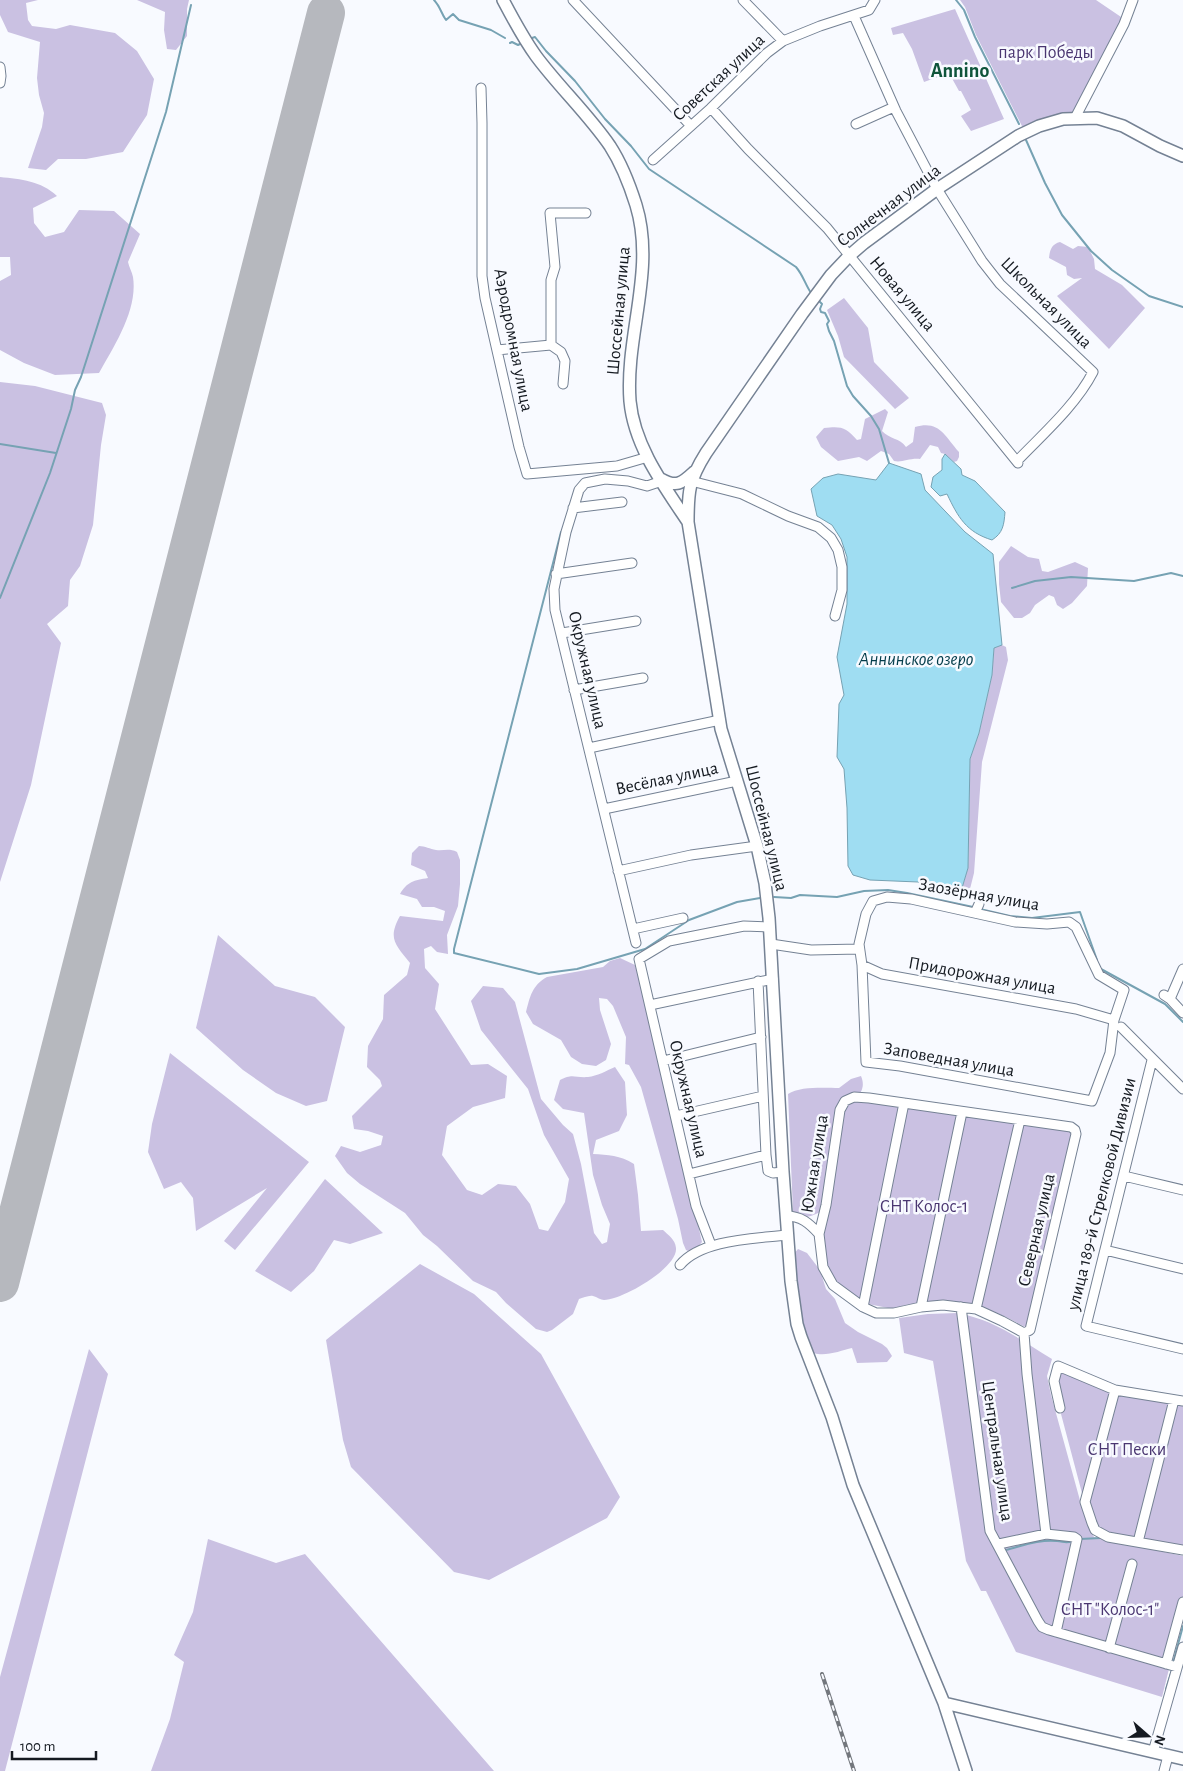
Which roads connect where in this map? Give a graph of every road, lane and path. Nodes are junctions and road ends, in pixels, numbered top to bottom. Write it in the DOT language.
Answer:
graph roads {
  1 [pos="504,0"];
  2 [pos="573,0"];
  3 [pos="743,0"];
  4 [pos="875,0"];
  5 [pos="1133,0"];
  6 [pos="854,16"];
  7 [pos="783,41"];
  8 [pos="0,67"];
  9 [pos="0,83"];
  10 [pos="481,88"];
  11 [pos="711,108"];
  12 [pos="894,108"];
  13 [pos="1075,118"];
  14 [pos="856,124"];
  15 [pos="692,126"];
  16 [pos="1183,156"];
  17 [pos="653,160"];
  18 [pos="938,189"];
  19 [pos="586,213"];
  20 [pos="849,256"];
  21 [pos="551,345"];
  22 [pos="497,350"];
  23 [pos="563,384"];
  24 [pos="648,457"];
  25 [pos="1018,462"];
  26 [pos="693,476"];
  27 [pos="661,480"];
  28 [pos="622,502"];
  29 [pos="573,508"];
  30 [pos="688,522"];
  31 [pos="632,563"];
  32 [pos="556,574"];
  33 [pos="835,616"];
  34 [pos="636,621"];
  35 [pos="562,633"];
  36 [pos="643,678"];
  37 [pos="574,690"];
  38 [pos="720,720"];
  39 [pos="588,748"];
  40 [pos="737,780"];
  41 [pos="604,810"];
  42 [pos="757,846"];
  43 [pos="618,871"];
  44 [pos="683,918"];
  45 [pos="769,927"];
  46 [pos="633,929"];
  47 [pos="636,943"];
  48 [pos="771,944"];
  49 [pos="859,949"];
  50 [pos="862,965"];
  51 [pos="1183,969"];
  52 [pos="773,979"];
  53 [pos="758,981"];
  54 [pos="650,1005"];
  55 [pos="1183,1013"];
  56 [pos="1114,1020"];
  57 [pos="1120,1027"];
  58 [pos="761,1037"];
  59 [pos="1152,1060"];
  60 [pos="663,1061"];
  61 [pos="1183,1089"];
  62 [pos="763,1096"];
  63 [pos="904,1103"];
  64 [pos="962,1112"];
  65 [pos="676,1116"];
  66 [pos="1020,1120"];
  67 [pos="766,1155"];
  68 [pos="782,1172"];
  69 [pos="689,1174"];
  70 [pos="1124,1176"];
  71 [pos="1183,1190"];
  72 [pos="786,1216"];
  73 [pos="819,1234"];
  74 [pos="787,1235"];
  75 [pos="711,1246"];
  76 [pos="1106,1250"];
  77 [pos="680,1265"];
  78 [pos="1183,1269"];
  79 [pos="863,1307"];
  80 [pos="921,1307"];
  81 [pos="961,1307"];
  82 [pos="976,1309"];
  83 [pos="1024,1333"];
  84 [pos="1183,1349"];
  85 [pos="1115,1390"];
  86 [pos="1178,1400"];
  87 [pos="1060,1408"];
  88 [pos="1046,1534"];
  89 [pos="1138,1542"];
  90 [pos="999,1544"];
  91 [pos="1183,1550"];
  92 [pos="1132,1564"];
  93 [pos="1183,1602"];
  94 [pos="1056,1632"];
  95 [pos="1109,1648"];
  96 [pos="1183,1648"];
  97 [pos="1166,1664"];
  98 [pos="1180,1666"];
  99 [pos="944,1703"];
  100 [pos="1153,1752"];
  101 [pos="1168,1756"];
  102 [pos="1183,1760"];
  103 [pos="966,1771"];
  104 [pos="1164,1771"];
  1 -- 24 [label="main road, Шоссейная улица"];
  2 -- 15 [label="street"];
  3 -- 7 [label="street"];
  4 -- 6 [label="street, Советская улица"];
  5 -- 13 [label="street"];
  6 -- 7 [label="street, Советская улица"];
  6 -- 12 [label="street, Школьная улица"];
  7 -- 11 [label="street, Советская улица"];
  8 -- 9 [label="street"];
  10 -- 22 [label="street, Аэродромная улица"];
  11 -- 15 [label="street, Советская улица"];
  11 -- 20 [label="street, Новая улица"];
  12 -- 14 [label="street"];
  12 -- 18 [label="street, Школьная улица"];
  13 -- 16 [label="main road, Солнечная улица"];
  13 -- 18 [label="main road, Солнечная улица"];
  15 -- 17 [label="street, Советская улица"];
  18 -- 20 [label="main road, Солнечная улица"];
  18 -- 25 [label="street, Школьная улица"];
  19 -- 21 [label="street"];
  20 -- 25 [label="street, Новая улица"];
  20 -- 26 [label="main road, Солнечная улица"];
  21 -- 22 [label="street"];
  21 -- 23 [label="street"];
  22 -- 24 [label="street, Аэродромная улица"];
  24 -- 27 [label="main road, Шоссейная улица"];
  26 -- 27 [label="main road"];
  26 -- 30 [label="main road"];
  26 -- 33 [label="street"];
  27 -- 29 [label="street, Окружная улица"];
  27 -- 30 [label="main road, Шоссейная улица"];
  28 -- 29 [label="street"];
  29 -- 32 [label="street, Окружная улица"];
  30 -- 38 [label="main road, Шоссейная улица"];
  31 -- 32 [label="street"];
  32 -- 35 [label="street, Окружная улица"];
  34 -- 35 [label="street"];
  35 -- 37 [label="street, Окружная улица"];
  36 -- 37 [label="street"];
  37 -- 39 [label="street, Окружная улица"];
  38 -- 39 [label="street"];
  38 -- 40 [label="main road, Шоссейная улица"];
  39 -- 41 [label="street, Окружная улица"];
  40 -- 41 [label="street, Весёлая улица"];
  40 -- 42 [label="main road, Шоссейная улица"];
  41 -- 43 [label="street, Окружная улица"];
  42 -- 43 [label="street"];
  42 -- 45 [label="main road, Шоссейная улица"];
  43 -- 46 [label="street, Окружная улица"];
  44 -- 46 [label="street"];
  45 -- 48 [label="main road, Шоссейная улица"];
  45 -- 54 [label="street, Окружная улица"];
  46 -- 47 [label="street, Окружная улица"];
  48 -- 49 [label="street"];
  48 -- 52 [label="main road, Шоссейная улица"];
  49 -- 50 [label="street"];
  49 -- 56 [label="street, Заозёрная улица"];
  50 -- 56 [label="street, Придорожная улица"];
  50 -- 56 [label="street, Заповедная улица"];
  51 -- 55 [label="street"];
  52 -- 53 [label="street"];
  52 -- 68 [label="main road, Шоссейная улица"];
  53 -- 54 [label="street"];
  53 -- 58 [label="street"];
  54 -- 60 [label="street, Окружная улица"];
  57 -- 59 [label="street"];
  58 -- 60 [label="street"];
  58 -- 62 [label="street"];
  59 -- 61 [label="street"];
  59 -- 70 [label="street, улица 189-й Стрелковой Дивизии"];
  60 -- 65 [label="street, Окружная улица"];
  62 -- 65 [label="street"];
  62 -- 67 [label="street"];
  63 -- 64 [label="street"];
  63 -- 73 [label="street, Южная улица"];
  63 -- 79 [label="street"];
  64 -- 66 [label="street"];
  64 -- 80 [label="street"];
  65 -- 69 [label="street, Окружная улица"];
  66 -- 82 [label="street"];
  66 -- 83 [label="street, Северная улица"];
  67 -- 68 [label="street"];
  67 -- 69 [label="street"];
  68 -- 72 [label="main road, Шоссейная улица"];
  69 -- 75 [label="street, Окружная улица"];
  70 -- 71 [label="street"];
  70 -- 76 [label="street, улица 189-й Стрелковой Дивизии"];
  72 -- 73 [label="street"];
  72 -- 74 [label="main road, Шоссейная улица"];
  73 -- 79 [label="street"];
  74 -- 75 [label="street"];
  74 -- 99 [label="main road, Шоссейная улица"];
  75 -- 77 [label="street"];
  76 -- 78 [label="street"];
  76 -- 84 [label="street, улица 189-й Стрелковой Дивизии"];
  79 -- 80 [label="street"];
  80 -- 81 [label="street"];
  81 -- 82 [label="street"];
  81 -- 90 [label="street, Центральная улица"];
  82 -- 83 [label="street"];
  83 -- 88 [label="street"];
  85 -- 86 [label="street"];
  85 -- 87 [label="street"];
  85 -- 89 [label="street"];
  86 -- 89 [label="street"];
  88 -- 90 [label="street"];
  88 -- 94 [label="street"];
  89 -- 91 [label="street"];
  90 -- 94 [label="street, Центральная улица"];
  92 -- 95 [label="street"];
  93 -- 97 [label="street"];
  94 -- 95 [label="street, Центральная улица"];
  95 -- 97 [label="street, Центральная улица"];
  96 -- 98 [label="street"];
  97 -- 98 [label="street, Центральная улица"];
  98 -- 100 [label="street"];
  99 -- 100 [label="main road"];
  99 -- 103 [label="main road, Шоссейная улица"];
  100 -- 101 [label="main road"];
  101 -- 102 [label="main road"];
  101 -- 104 [label="street"];
}
